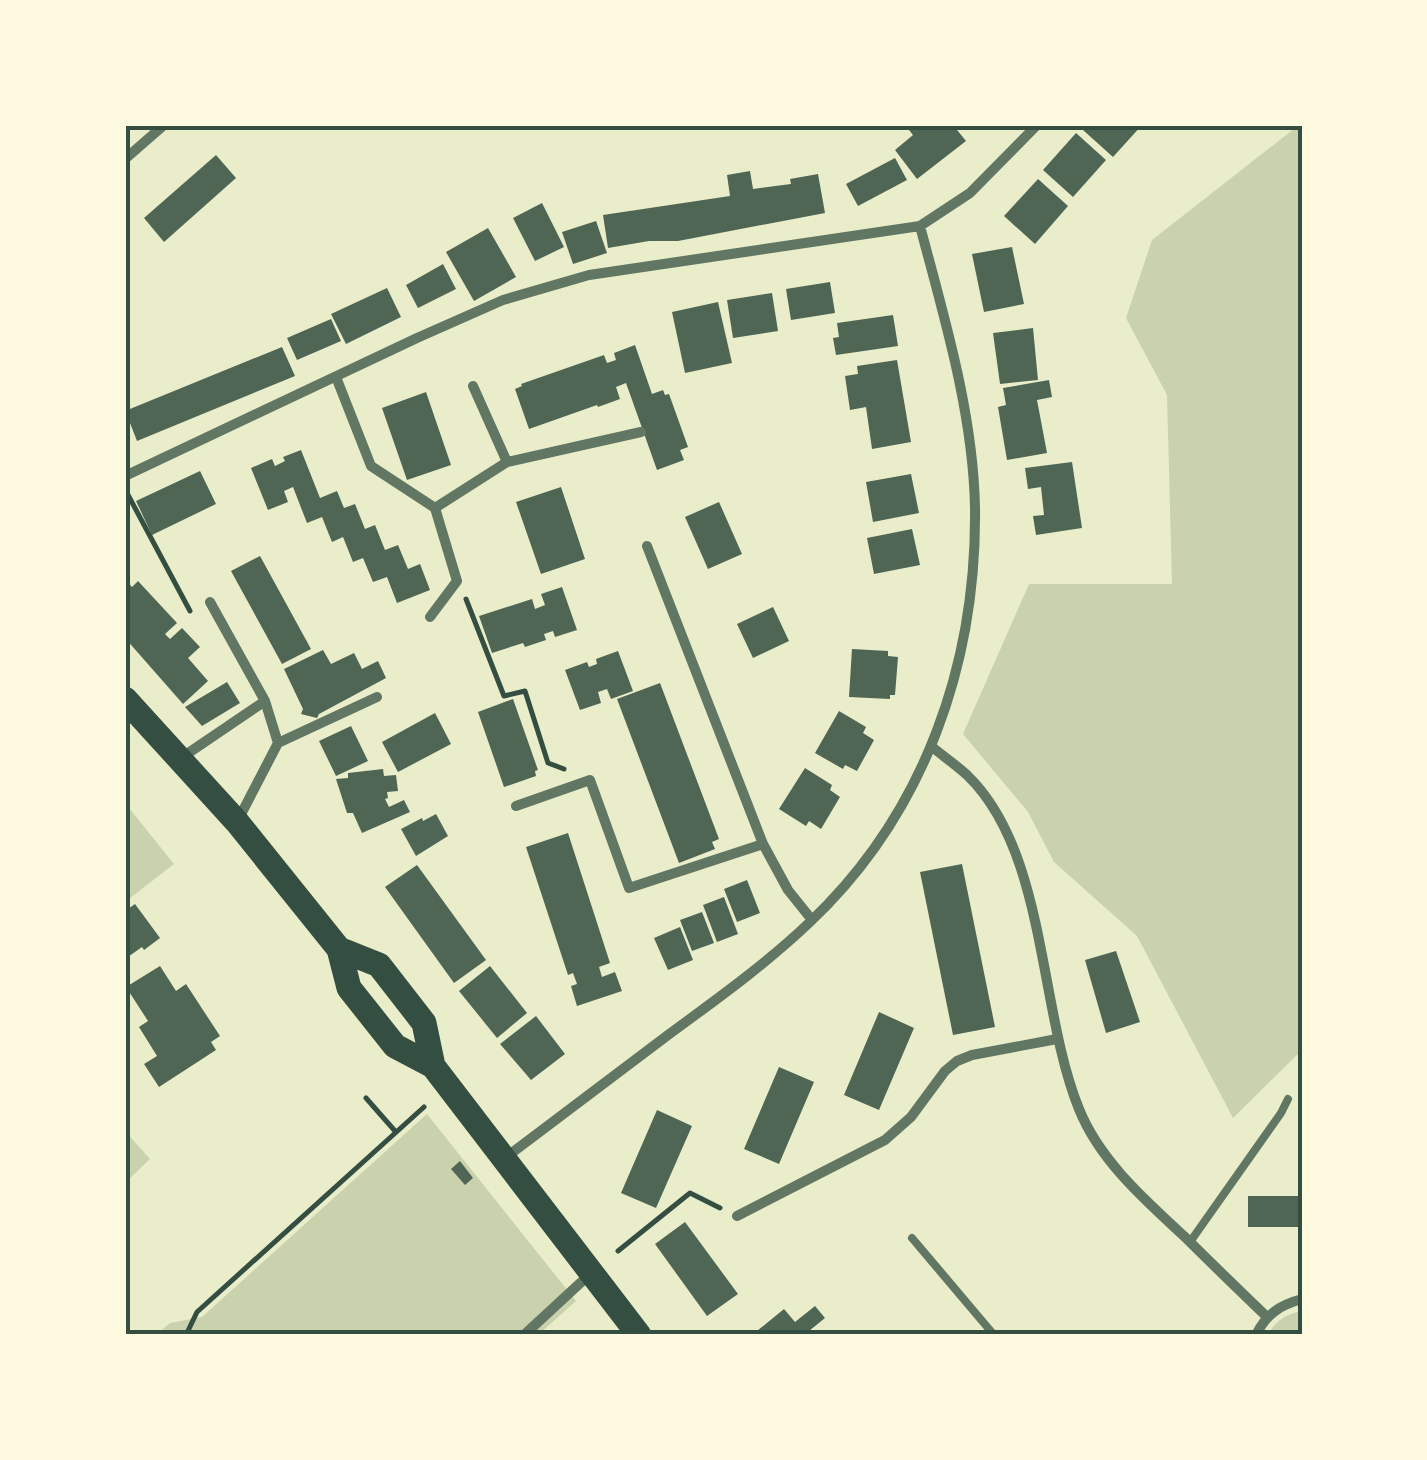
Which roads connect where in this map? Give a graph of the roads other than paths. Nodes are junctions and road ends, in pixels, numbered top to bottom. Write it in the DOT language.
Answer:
graph roads {
  1 [pos="164,125"];
  2 [pos="1037,125"];
  3 [pos="125,159"];
  4 [pos="920,226"];
  5 [pos="336,377"];
  6 [pos="474,386"];
  7 [pos="641,432"];
  8 [pos="508,462"];
  9 [pos="125,476"];
  10 [pos="435,508"];
  11 [pos="647,546"];
  12 [pos="210,602"];
  13 [pos="430,617"];
  14 [pos="377,697"];
  15 [pos="125,699"];
  16 [pos="264,701"];
  17 [pos="278,743"];
  18 [pos="932,746"];
  19 [pos="180,758"];
  20 [pos="516,806"];
  21 [pos="237,822"];
  22 [pos="762,844"];
  23 [pos="812,920"];
  24 [pos="339,948"];
  25 [pos="1057,1039"];
  26 [pos="433,1066"];
  27 [pos="1288,1099"];
  28 [pos="505,1158"];
  29 [pos="736,1216"];
  30 [pos="912,1238"];
  31 [pos="1190,1242"];
  32 [pos="592,1272"];
  33 [pos="1302,1300"];
  34 [pos="1266,1316"];
  35 [pos="524,1335"];
  36 [pos="638,1335"];
  37 [pos="994,1335"];
  38 [pos="1256,1335"];
  1 -- 3 [label="street"];
  2 -- 4 [label="street"];
  4 -- 5 [label="street"];
  4 -- 18 [label="street"];
  5 -- 9 [label="street"];
  5 -- 10 [label="street"];
  6 -- 8 [label="street"];
  7 -- 8 [label="street"];
  8 -- 10 [label="street"];
  10 -- 13 [label="street"];
  11 -- 22 [label="street"];
  12 -- 16 [label="street"];
  14 -- 17 [label="street"];
  15 -- 19 [label="main road"];
  16 -- 17 [label="street"];
  16 -- 19 [label="street"];
  17 -- 21 [label="street"];
  18 -- 23 [label="street"];
  18 -- 25 [label="street"];
  19 -- 21 [label="main road"];
  20 -- 22 [label="street"];
  21 -- 24 [label="main road"];
  22 -- 23 [label="street"];
  23 -- 28 [label="street"];
  24 -- 26 [label="main road"];
  24 -- 26 [label="main road"];
  25 -- 29 [label="street"];
  25 -- 31 [label="street"];
  26 -- 28 [label="main road"];
  27 -- 31 [label="lane"];
  28 -- 32 [label="main road"];
  30 -- 37 [label="lane"];
  31 -- 34 [label="street"];
  32 -- 35 [label="street"];
  32 -- 36 [label="main road"];
  33 -- 34 [label="street"];
  34 -- 38 [label="street"];
}
